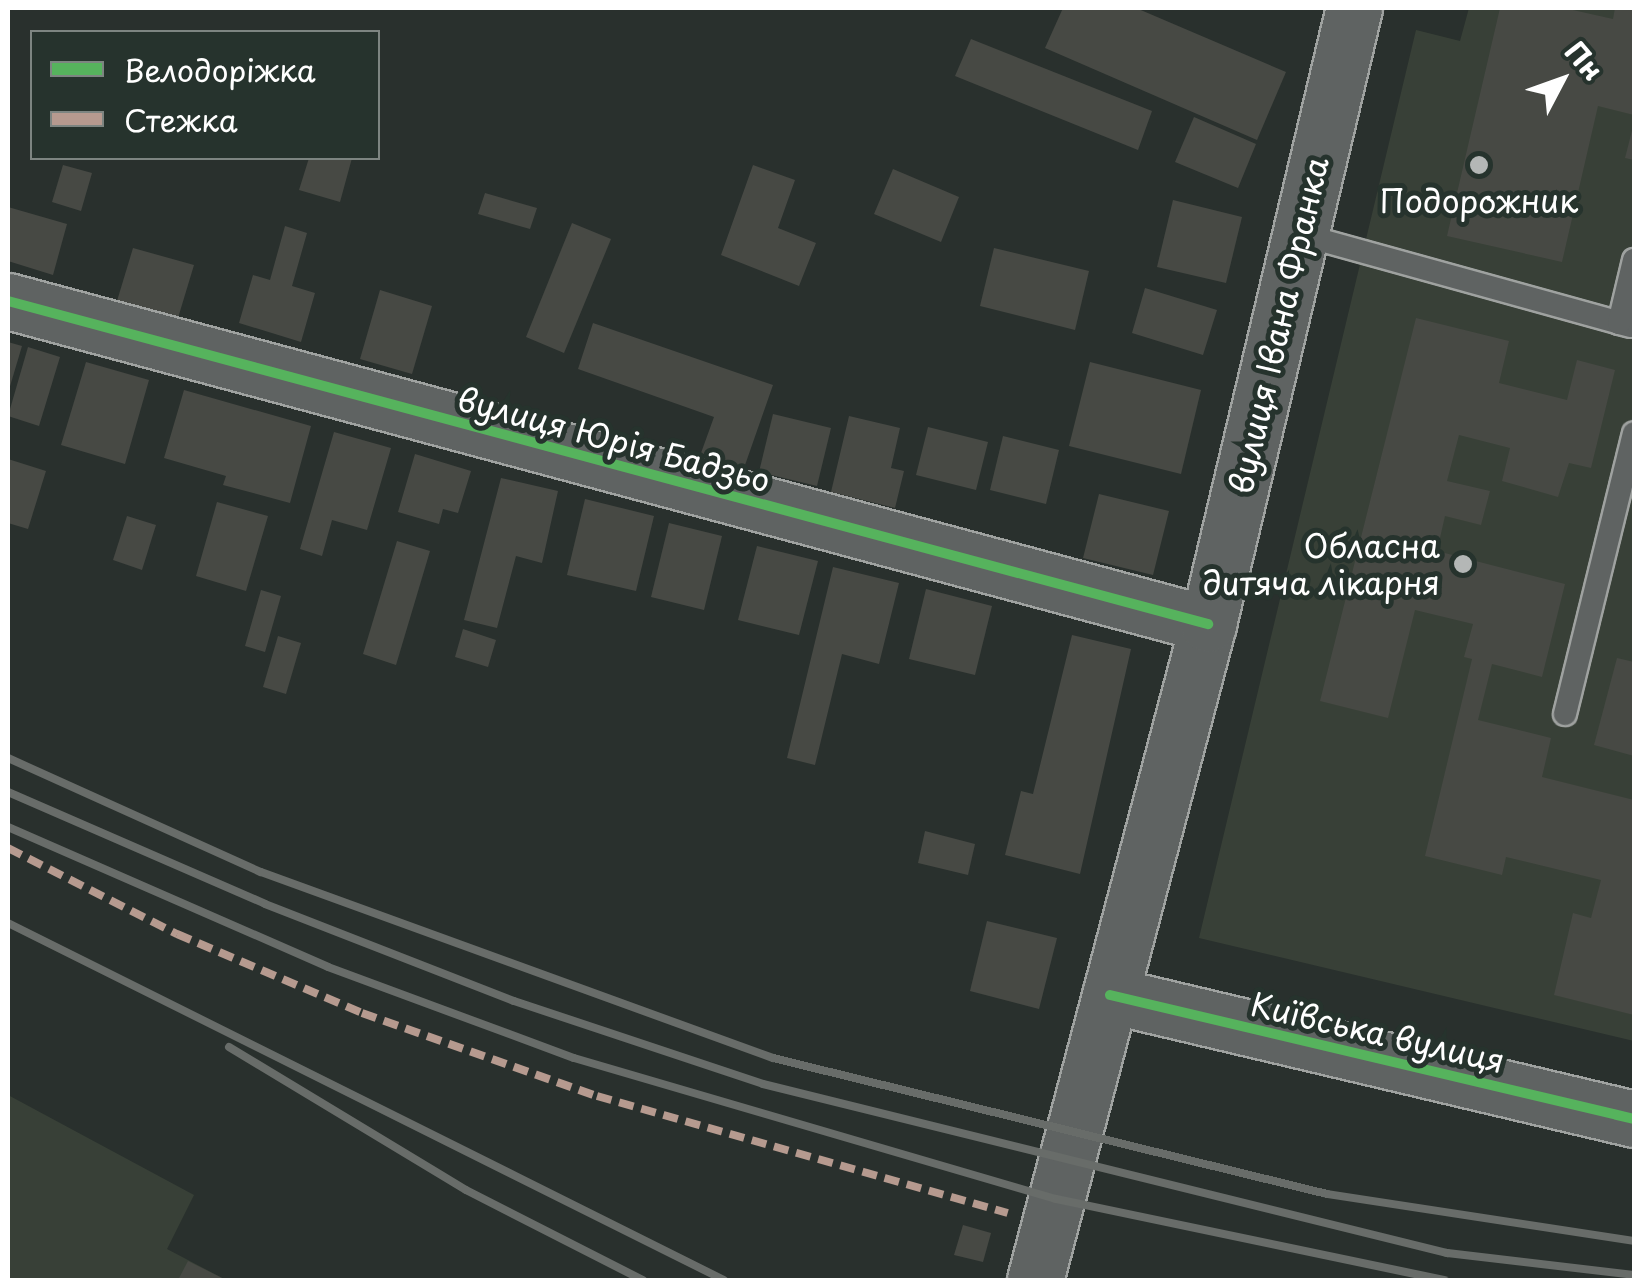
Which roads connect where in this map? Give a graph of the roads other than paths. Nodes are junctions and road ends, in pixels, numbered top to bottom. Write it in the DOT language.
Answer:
graph roads {
  1 [pos="1354,8"];
  2 [pos="1299,234"];
  3 [pos="1634,260"];
  4 [pos="8,302"];
  5 [pos="1627,325"];
  6 [pos="1634,433"];
  7 [pos="1208,624"];
  8 [pos="1565,714"];
  9 [pos="1110,995"];
  10 [pos="1634,1119"];
  11 [pos="1035,1280"];
  1 -- 2 [label="street, вулиця Івана Франка"];
  2 -- 5 [label="lane"];
  2 -- 7 [label="street, вулиця Івана Франка"];
  3 -- 5 [label="lane"];
  4 -- 7 [label="street, вулиця Юрія Бадзьо"];
  6 -- 8 [label="lane"];
  7 -- 9 [label="street, вулиця Івана Франка"];
  9 -- 10 [label="street, Київська вулиця"];
  9 -- 11 [label="street, вулиця Івана Франка"];
}
